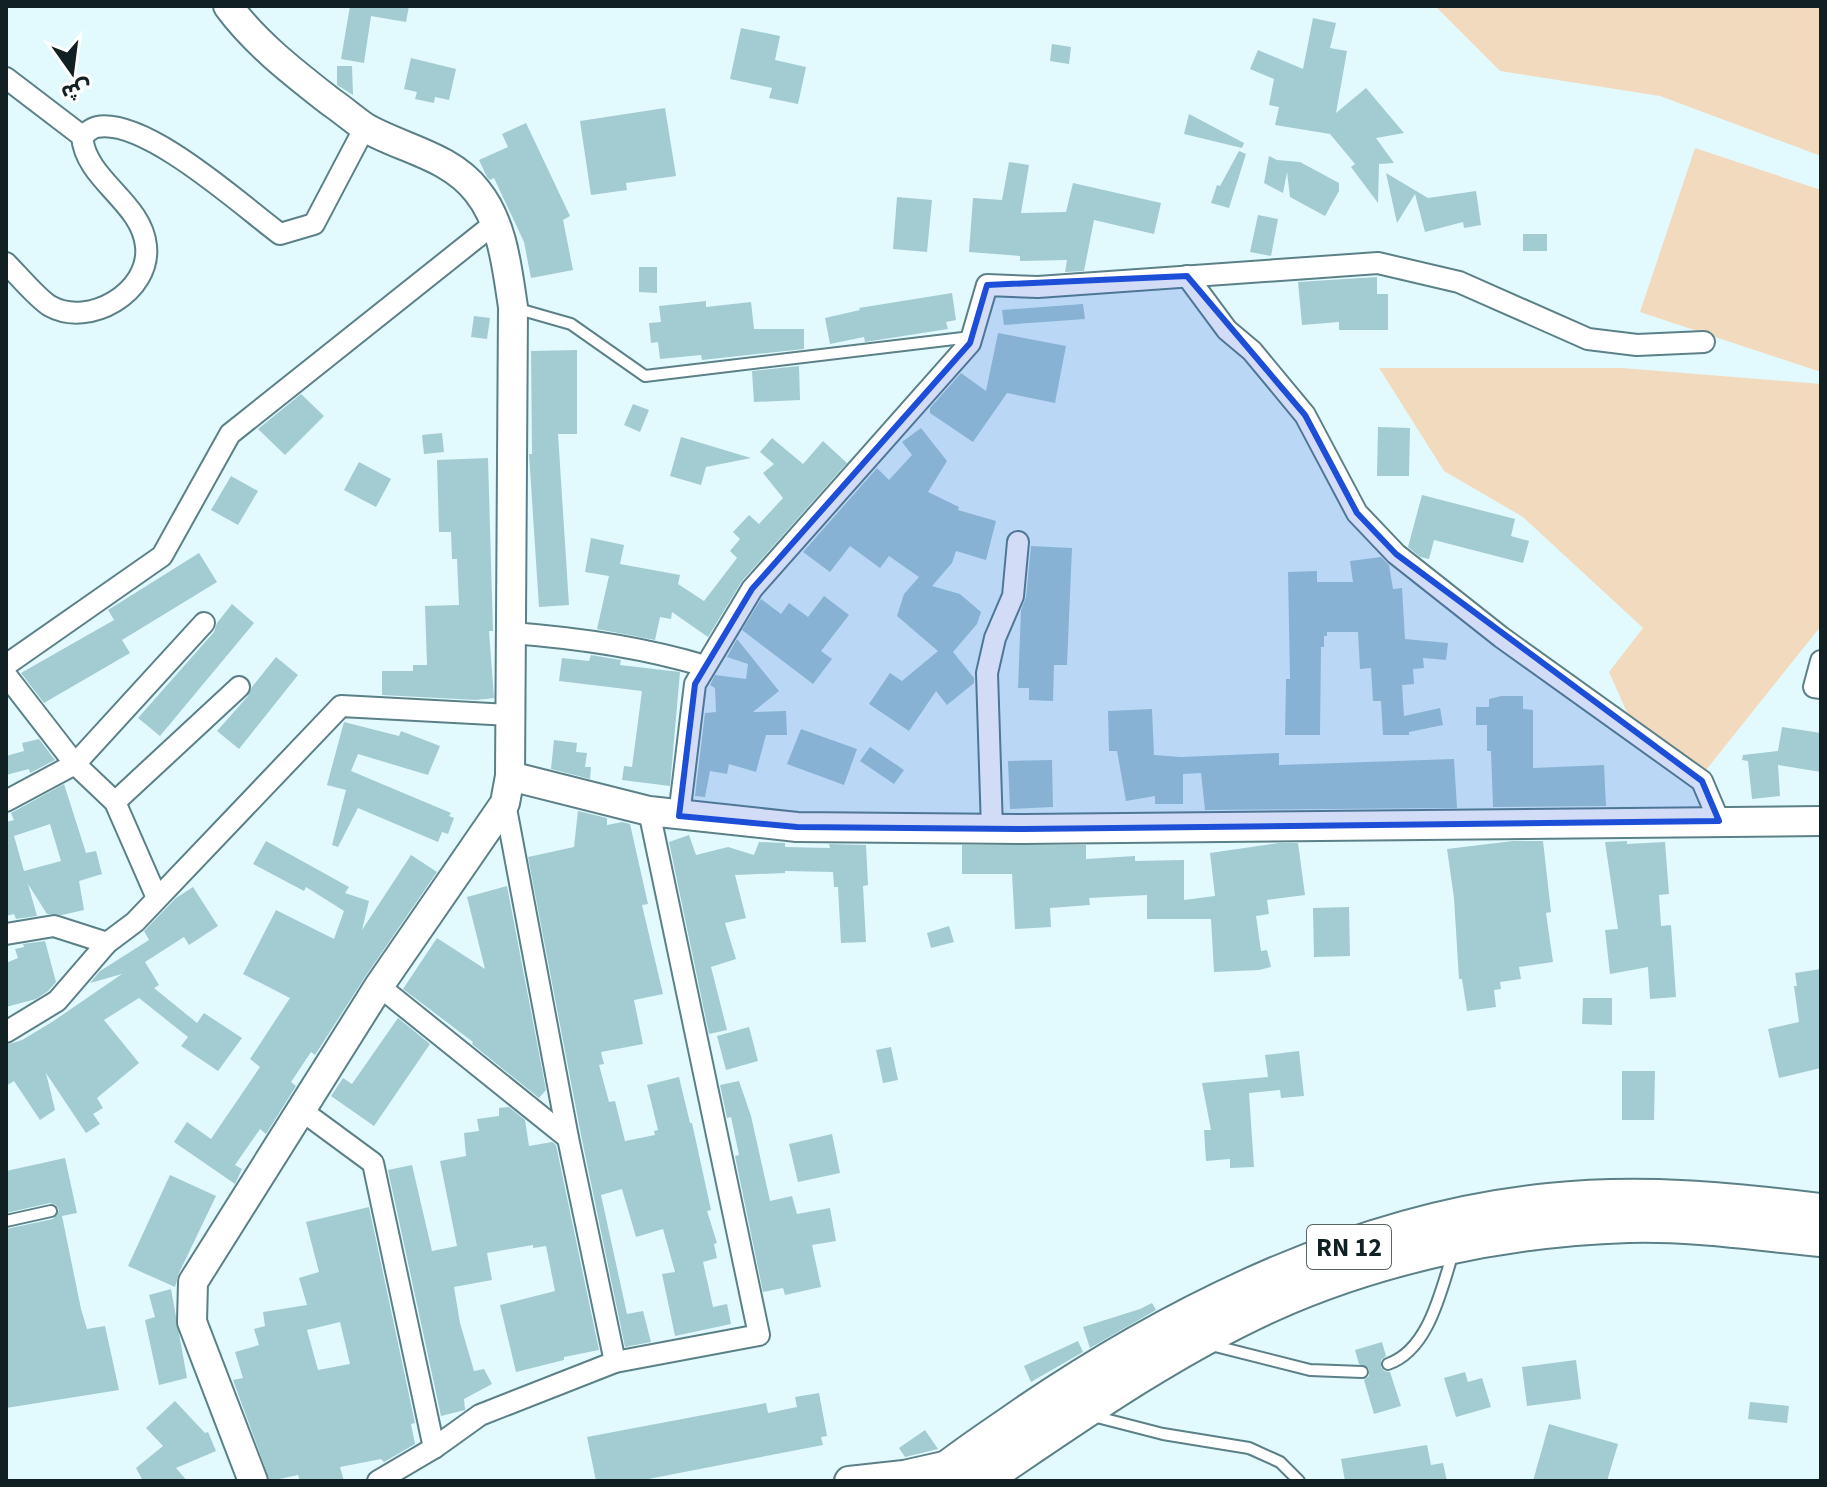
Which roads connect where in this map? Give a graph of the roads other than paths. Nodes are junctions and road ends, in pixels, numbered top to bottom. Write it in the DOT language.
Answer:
graph roads {
  1 [pos="228,6"];
  2 [pos="6,78"];
  3 [pos="365,127"];
  4 [pos="82,136"];
  5 [pos="495,223"];
  6 [pos="6,263"];
  7 [pos="1187,276"];
  8 [pos="513,307"];
  9 [pos="971,337"];
  10 [pos="1704,342"];
  11 [pos="1018,542"];
  12 [pos="204,623"];
  13 [pos="512,633"];
  14 [pos="1821,661"];
  15 [pos="6,665"];
  16 [pos="705,666"];
  17 [pos="6,675"];
  18 [pos="239,687"];
  19 [pos="1821,688"];
  20 [pos="511,715"];
  21 [pos="75,764"];
  22 [pos="508,790"];
  23 [pos="6,801"];
  24 [pos="115,802"];
  25 [pos="649,811"];
  26 [pos="679,816"];
  27 [pos="1719,821"];
  28 [pos="1821,821"];
  29 [pos="992,829"];
  30 [pos="157,898"];
  31 [pos="6,934"];
  32 [pos="107,943"];
  33 [pos="379,986"];
  34 [pos="6,1032"];
  35 [pos="301,1110"];
  36 [pos="568,1138"];
  37 [pos="51,1211"];
  38 [pos="1821,1212"];
  39 [pos="6,1221"];
  40 [pos="1821,1238"];
  41 [pos="1456,1244"];
  42 [pos="1197,1342"];
  43 [pos="615,1362"];
  44 [pos="1388,1364"];
  45 [pos="1362,1372"];
  46 [pos="1079,1413"];
  47 [pos="434,1448"];
  48 [pos="955,1475"];
  49 [pos="881,1480"];
  50 [pos="253,1481"];
  51 [pos="378,1481"];
  52 [pos="849,1481"];
  53 [pos="1299,1481"];
  1 -- 3 [label="main road"];
  2 -- 4 [label="street"];
  3 -- 4 [label="street"];
  3 -- 5 [label="main road"];
  4 -- 6 [label="street"];
  5 -- 8 [label="main road"];
  5 -- 15 [label="street"];
  7 -- 9 [label="street"];
  7 -- 10 [label="street"];
  7 -- 27 [label="street"];
  8 -- 9 [label="lane"];
  8 -- 13 [label="main road"];
  9 -- 16 [label="street"];
  11 -- 29 [label="street"];
  12 -- 21 [label="street"];
  13 -- 16 [label="street"];
  13 -- 20 [label="main road"];
  14 -- 19 [label="street"];
  16 -- 26 [label="street"];
  17 -- 21 [label="street"];
  18 -- 24 [label="street"];
  20 -- 22 [label="main road"];
  20 -- 30 [label="street"];
  21 -- 23 [label="street"];
  21 -- 24 [label="street"];
  22 -- 25 [label="main road"];
  22 -- 33 [label="main road"];
  22 -- 36 [label="street"];
  24 -- 30 [label="street"];
  25 -- 26 [label="main road"];
  25 -- 43 [label="street"];
  26 -- 29 [label="main road"];
  27 -- 28 [label="main road"];
  27 -- 29 [label="main road"];
  30 -- 32 [label="street"];
  31 -- 32 [label="street"];
  32 -- 34 [label="street"];
  33 -- 35 [label="main road"];
  33 -- 36 [label="street"];
  35 -- 47 [label="street"];
  35 -- 50 [label="main road"];
  36 -- 43 [label="street"];
  37 -- 39 [label="lane"];
  38 -- 48 [label="highway, RN 12"];
  40 -- 41 [label="highway, RN 12"];
  41 -- 42 [label="highway, RN 12"];
  41 -- 44 [label="lane"];
  42 -- 45 [label="lane"];
  42 -- 46 [label="highway, RN 12"];
  43 -- 47 [label="street"];
  46 -- 48 [label="highway, RN 12"];
  46 -- 53 [label="lane"];
  47 -- 51 [label="street"];
  48 -- 49 [label="main road"];
  49 -- 52 [label="main road"];
}
